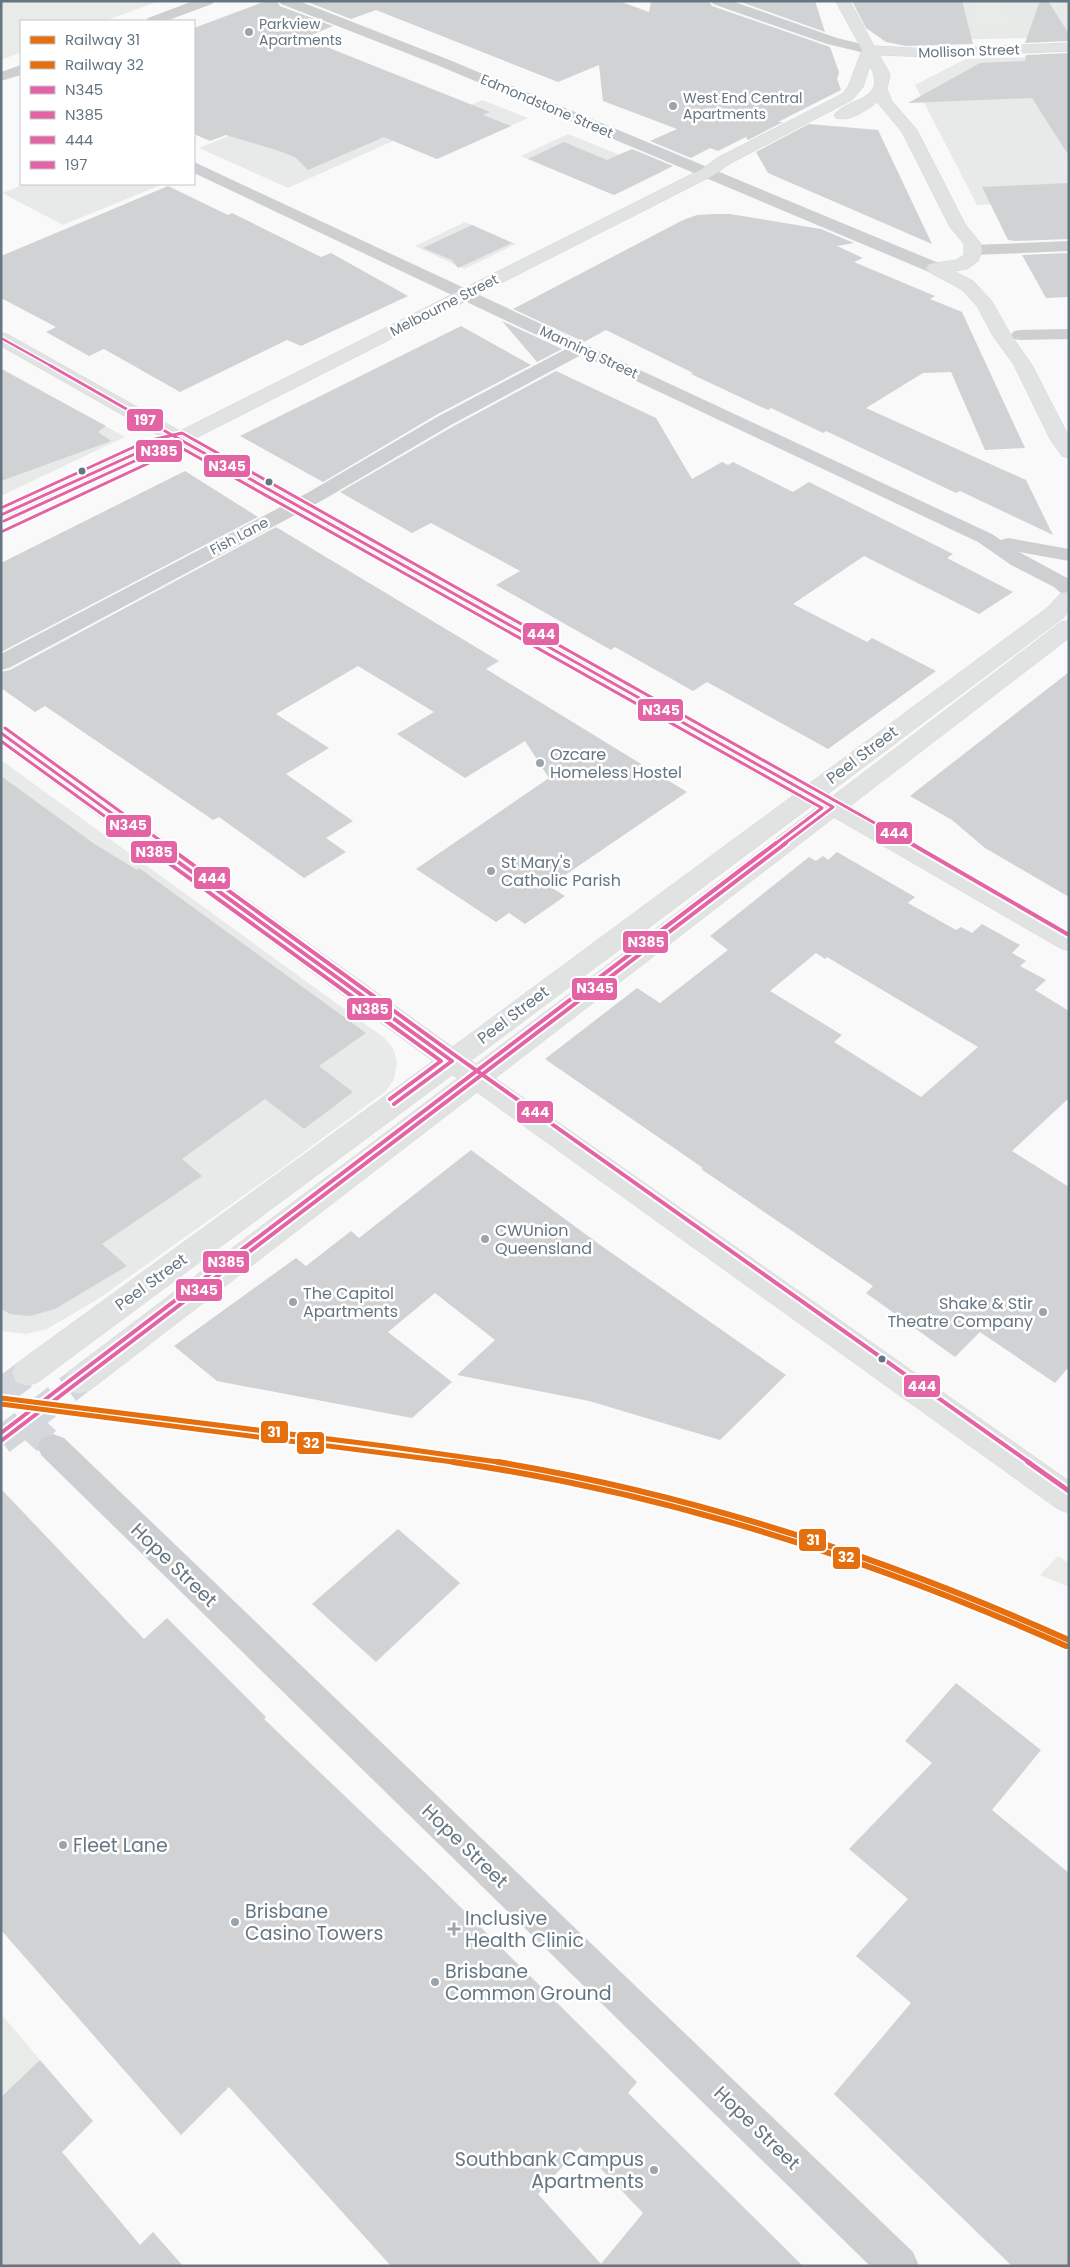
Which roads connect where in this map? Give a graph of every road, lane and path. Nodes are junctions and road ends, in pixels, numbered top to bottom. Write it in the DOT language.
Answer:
graph roads {
  1 [pos="207,1"];
  2 [pos="286,1"];
  3 [pos="718,1"];
  4 [pos="844,1"];
  5 [pos="156,20"];
  6 [pos="1069,47"];
  7 [pos="869,50"];
  8 [pos="20,70"];
  9 [pos="2,77"];
  10 [pos="20,85"];
  11 [pos="880,90"];
  12 [pos="832,120"];
  13 [pos="915,142"];
  14 [pos="195,167"];
  15 [pos="708,172"];
  16 [pos="1069,246"];
  17 [pos="946,248"];
  18 [pos="974,250"];
  19 [pos="961,265"];
  20 [pos="990,284"];
  21 [pos="466,294"];
  22 [pos="1013,318"];
  23 [pos="1069,334"];
  24 [pos="1,338"];
  25 [pos="1069,345"];
  26 [pos="581,348"];
  27 [pos="1021,349"];
  28 [pos="179,439"];
  29 [pos="1064,445"];
  30 [pos="1069,474"];
  31 [pos="297,506"];
  32 [pos="1,515"];
  33 [pos="1,532"];
  34 [pos="985,538"];
  35 [pos="1069,555"];
  36 [pos="1069,590"];
  37 [pos="1069,598"];
  38 [pos="1069,627"];
  39 [pos="1,663"];
  40 [pos="1,734"];
  41 [pos="810,794"];
  42 [pos="833,807"];
  43 [pos="1069,942"];
  44 [pos="452,1061"];
  45 [pos="476,1078"];
  46 [pos="27,1373"];
  47 [pos="79,1381"];
  48 [pos="53,1447"];
  49 [pos="1069,1499"];
  50 [pos="899,2266"];
  1 -- 5 [label="street"];
  2 -- 15 [label="street, Edmondstone Street"];
  3 -- 7 [label="street"];
  4 -- 7 [label="main road"];
  6 -- 7 [label="main road, Mollison Street"];
  7 -- 11 [label="main road"];
  7 -- 15 [label="main road, Melbourne Street"];
  8 -- 9 [label="street"];
  9 -- 10 [label="street"];
  11 -- 12 [label="main road, Melbourne Street"];
  11 -- 13 [label="main road"];
  12 -- 13 [label="main road, Melbourne Street"];
  12 -- 15 [label="main road, Melbourne Street"];
  13 -- 17 [label="main road"];
  14 -- 21 [label="street, Manning Street"];
  15 -- 17 [label="street, Edmondstone Street"];
  15 -- 21 [label="main road, Melbourne Street"];
  16 -- 18 [label="street"];
  17 -- 18 [label="main road"];
  17 -- 19 [label="main road"];
  17 -- 27 [label="main road"];
  18 -- 19 [label="main road"];
  19 -- 20 [label="main road"];
  21 -- 26 [label="street, Manning Street"];
  21 -- 28 [label="main road, Melbourne Street"];
  22 -- 27 [label="main road"];
  23 -- 27 [label="street"];
  24 -- 28 [label="main road"];
  25 -- 27 [label="street"];
  26 -- 31 [label="street, Fish Lane"];
  26 -- 34 [label="street, Manning Street"];
  27 -- 29 [label="main road"];
  28 -- 31 [label="main road"];
  28 -- 32 [label="main road, Melbourne Street"];
  28 -- 33 [label="main road, Melbourne Street"];
  29 -- 30 [label="main road"];
  31 -- 39 [label="street, Fish Lane"];
  31 -- 41 [label="main road"];
  34 -- 35 [label="street, Manning Street"];
  34 -- 36 [label="street, Manning Street"];
  37 -- 41 [label="main road, Peel Street"];
  38 -- 42 [label="main road, Peel Street"];
  40 -- 44 [label="main road"];
  41 -- 42 [label="main road"];
  41 -- 44 [label="main road, Peel Street"];
  42 -- 43 [label="main road"];
  42 -- 45 [label="main road, Peel Street"];
  44 -- 45 [label="main road"];
  44 -- 46 [label="main road, Peel Street"];
  45 -- 47 [label="main road, Peel Street"];
  45 -- 49 [label="main road"];
  48 -- 50 [label="street, Hope Street"];
}
